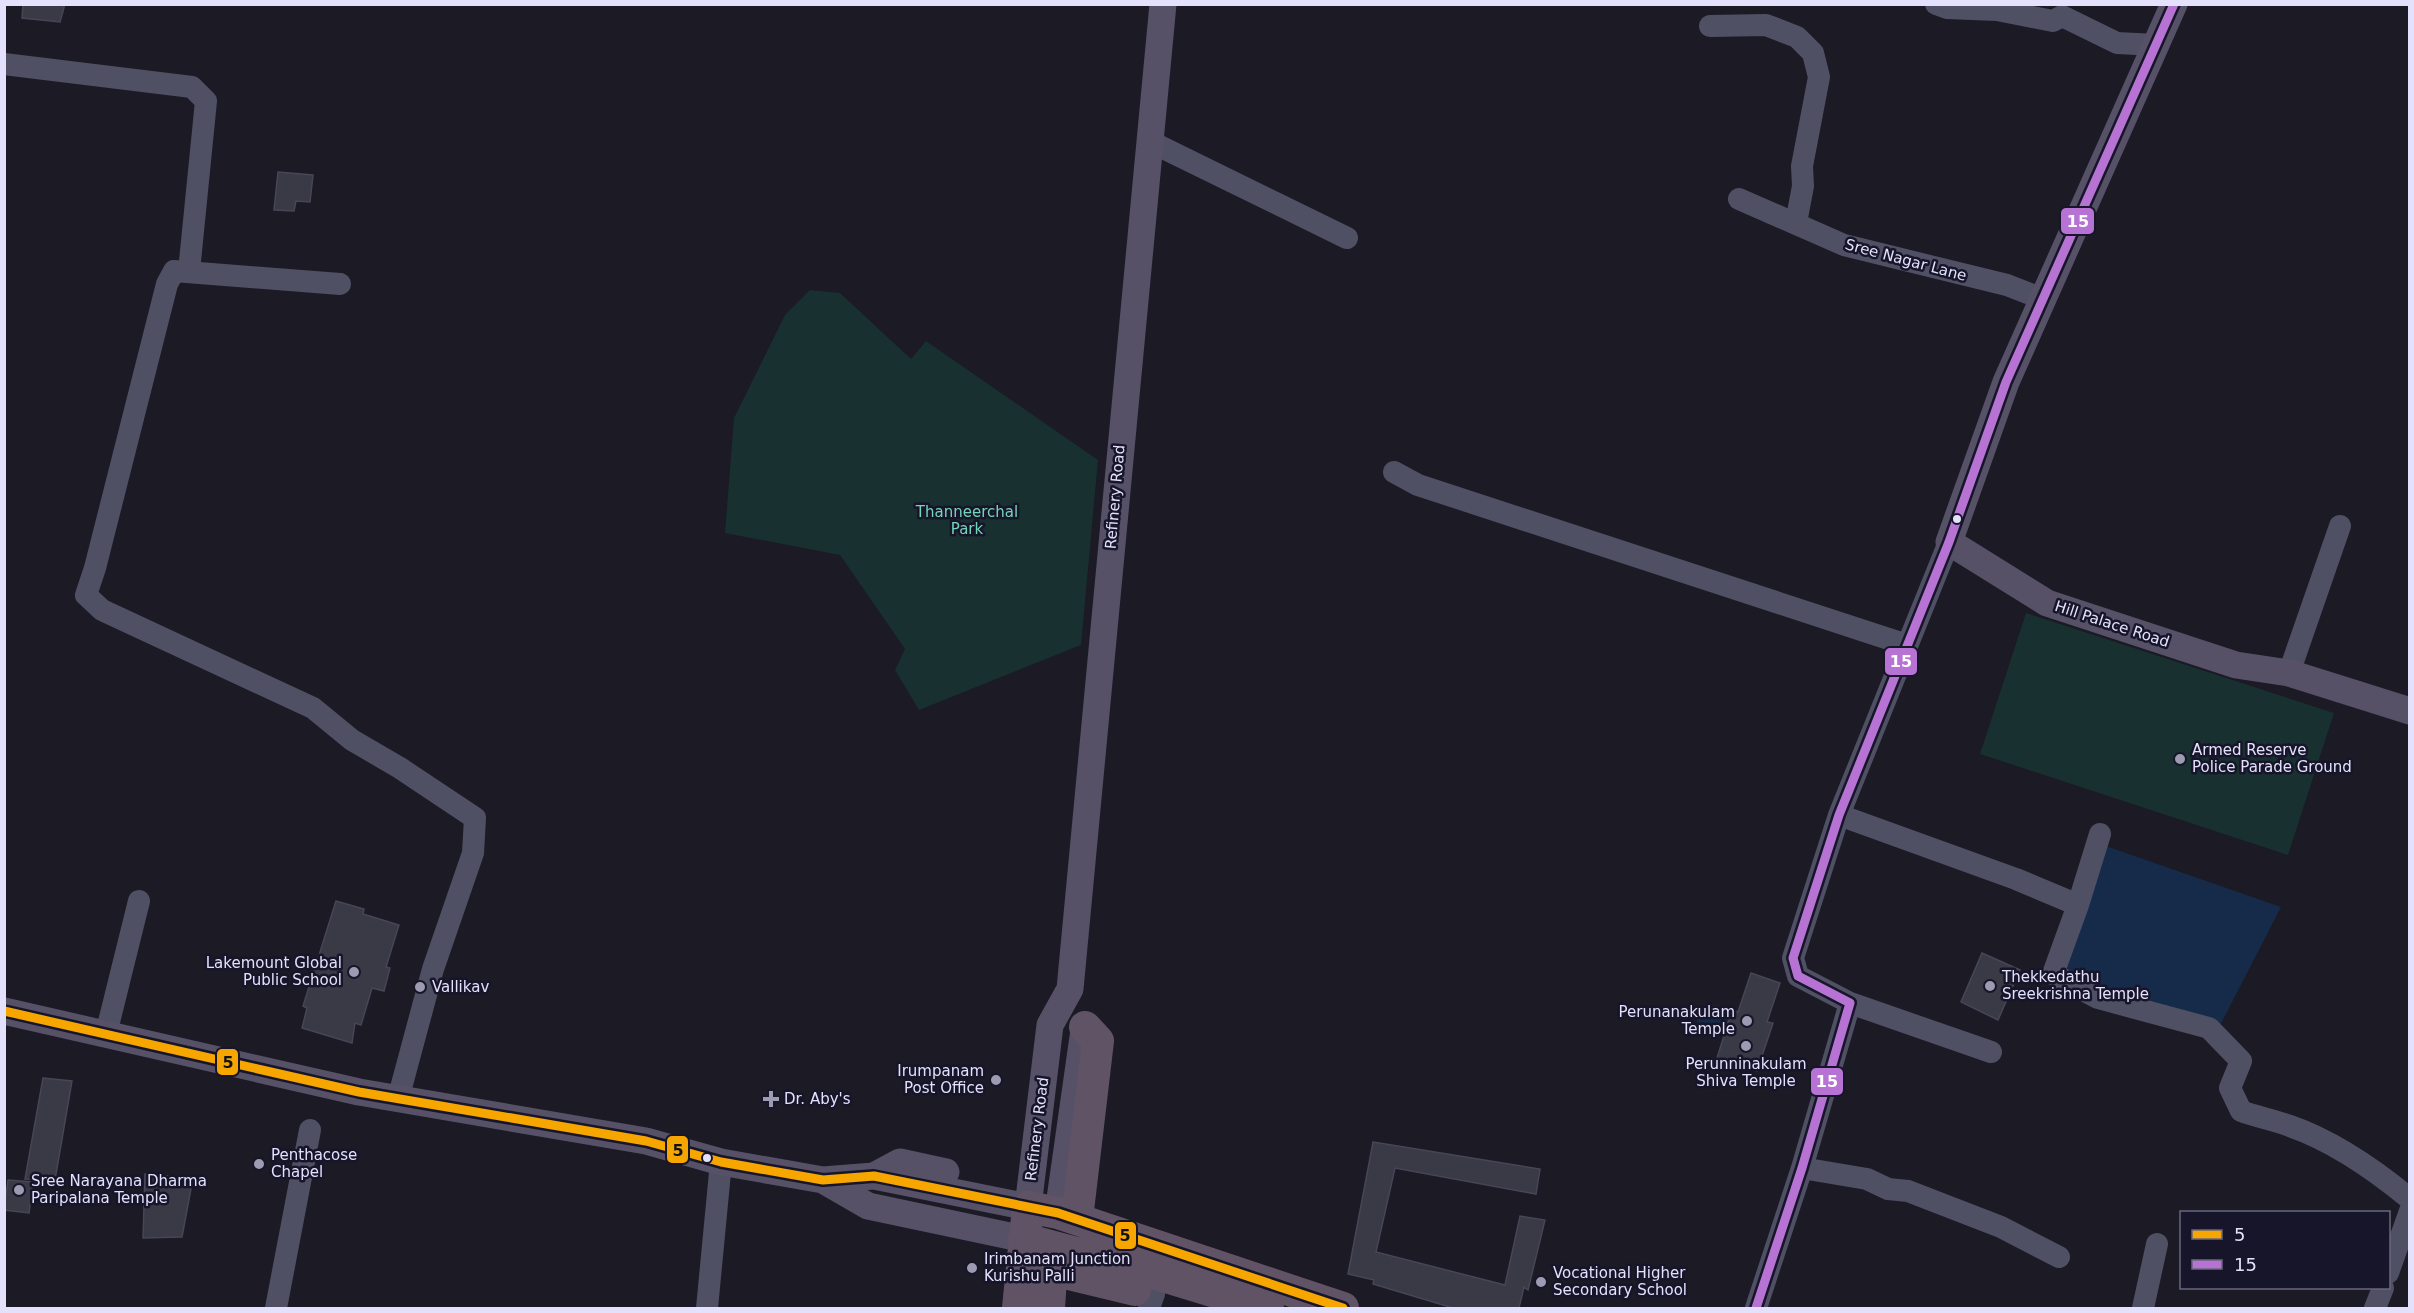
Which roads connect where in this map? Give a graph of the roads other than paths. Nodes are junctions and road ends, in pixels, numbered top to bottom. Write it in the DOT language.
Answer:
graph roads {
  1 [pos="1163,4"];
  2 [pos="1936,4"];
  3 [pos="2174,4"];
  4 [pos="1710,26"];
  5 [pos="2156,45"];
  6 [pos="4,64"];
  7 [pos="1149,141"];
  8 [pos="1739,200"];
  9 [pos="1796,223"];
  10 [pos="1347,238"];
  11 [pos="189,271"];
  12 [pos="340,284"];
  13 [pos="2043,299"];
  14 [pos="1394,472"];
  15 [pos="2340,526"];
  16 [pos="1949,542"];
  17 [pos="1907,645"];
  18 [pos="2289,673"];
  19 [pos="2409,711"];
  20 [pos="1839,814"];
  21 [pos="2100,834"];
  22 [pos="139,901"];
  23 [pos="2078,905"];
  24 [pos="1070,989"];
  25 [pos="1850,1003"];
  26 [pos="4,1011"];
  27 [pos="1085,1027"];
  28 [pos="106,1034"];
  29 [pos="1991,1052"];
  30 [pos="398,1099"];
  31 [pos="310,1130"];
  32 [pos="721,1162"];
  33 [pos="1802,1168"];
  34 [pos="822,1180"];
  35 [pos="1029,1199"];
  36 [pos="2409,1199"];
  37 [pos="2409,1211"];
  38 [pos="1067,1216"];
  39 [pos="1014,1237"];
  40 [pos="2157,1244"];
  41 [pos="2059,1257"];
  42 [pos="1053,1258"];
  43 [pos="2390,1267"];
  44 [pos="2382,1289"];
  45 [pos="1231,1297"];
  46 [pos="1151,1301"];
  47 [pos="276,1308"];
  48 [pos="707,1308"];
  49 [pos="1000,1308"];
  50 [pos="1018,1308"];
  51 [pos="1048,1308"];
  52 [pos="1268,1308"];
  53 [pos="1343,1308"];
  54 [pos="1756,1308"];
  55 [pos="2143,1308"];
  56 [pos="2375,1308"];
  1 -- 7 [label="main road, Refinery Road"];
  2 -- 5 [label="street"];
  3 -- 5 [label="main road"];
  4 -- 9 [label="street"];
  5 -- 13 [label="main road"];
  6 -- 11 [label="street"];
  7 -- 10 [label="street"];
  7 -- 24 [label="main road, Refinery Road"];
  8 -- 9 [label="street, Sree Nagar Lane"];
  9 -- 13 [label="street, Sree Nagar Lane"];
  11 -- 12 [label="street"];
  11 -- 30 [label="street"];
  13 -- 16 [label="main road"];
  14 -- 17 [label="street"];
  15 -- 18 [label="street"];
  16 -- 17 [label="street"];
  16 -- 18 [label="main road, Hill Palace Road"];
  17 -- 20 [label="street"];
  18 -- 19 [label="main road, Hill Palace Road"];
  20 -- 23 [label="street"];
  20 -- 25 [label="street"];
  21 -- 23 [label="street"];
  22 -- 28 [label="street"];
  23 -- 36 [label="street"];
  24 -- 27 [label="main road, Refinery Road"];
  24 -- 35 [label="main road, Refinery Road"];
  25 -- 29 [label="street"];
  25 -- 33 [label="street"];
  26 -- 28 [label="main road"];
  27 -- 38 [label="highway"];
  28 -- 30 [label="main road"];
  30 -- 32 [label="main road"];
  31 -- 47 [label="street"];
  32 -- 34 [label="main road"];
  32 -- 48 [label="street"];
  33 -- 41 [label="street"];
  33 -- 54 [label="street"];
  34 -- 35 [label="main road"];
  34 -- 39 [label="main road"];
  35 -- 38 [label="highway"];
  35 -- 39 [label="highway, Refinery Road"];
  37 -- 43 [label="street"];
  38 -- 42 [label="highway"];
  38 -- 53 [label="highway"];
  39 -- 42 [label="highway"];
  39 -- 49 [label="highway"];
  39 -- 50 [label="highway, Refinery Road"];
  40 -- 55 [label="street"];
  42 -- 45 [label="highway"];
  42 -- 46 [label="highway"];
  42 -- 51 [label="highway"];
  44 -- 56 [label="street"];
  45 -- 46 [label="highway"];
  45 -- 52 [label="highway"];
}
